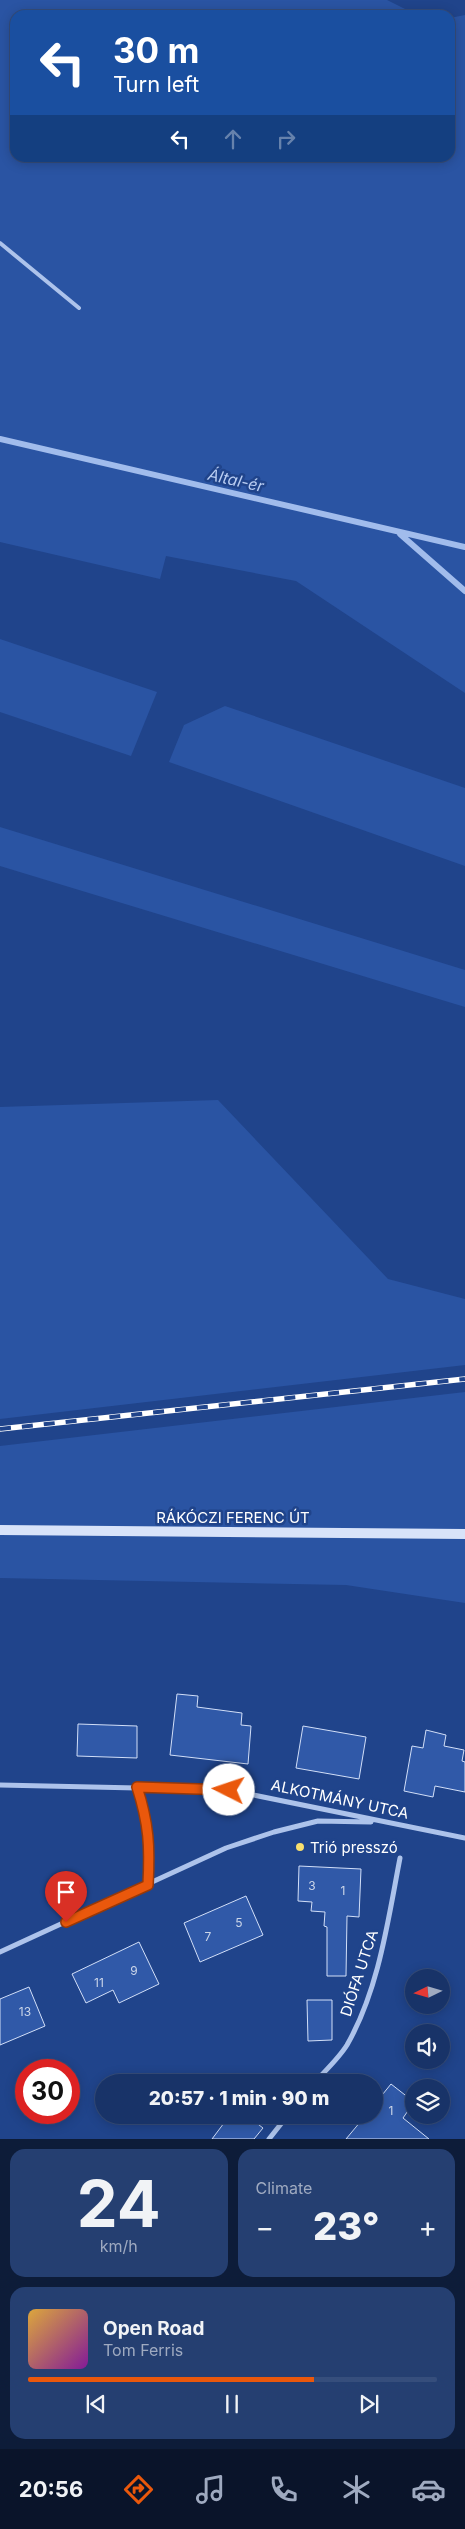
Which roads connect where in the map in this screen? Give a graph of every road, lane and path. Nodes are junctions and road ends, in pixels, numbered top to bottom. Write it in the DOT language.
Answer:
graph roads {
  1 [pos="0,243"];
  2 [pos="79,308"];
  3 [pos="0,1530"];
  4 [pos="465,1534"];
  5 [pos="0,1785"];
  6 [pos="137,1787"];
  7 [pos="381,1822"];
  8 [pos="465,1838"];
  9 [pos="400,1858"];
  10 [pos="148,1885"];
  11 [pos="0,1952"];
  12 [pos="321,2074"];
  13 [pos="281,2124"];
  14 [pos="269,2139"];
  1 -- 2 [label="lane"];
  3 -- 4 [label="main road, RÁKÓCZI FERENC ÚT"];
  5 -- 6 [label="street, ALKOTMÁNY UTCA"];
  6 -- 7 [label="street, ALKOTMÁNY UTCA"];
  6 -- 10 [label="street"];
  7 -- 8 [label="street, ALKOTMÁNY UTCA"];
  7 -- 10 [label="street"];
  9 -- 12 [label="street, DIÓFA UTCA"];
  10 -- 11 [label="street"];
  13 -- 14 [label="street"];
}
